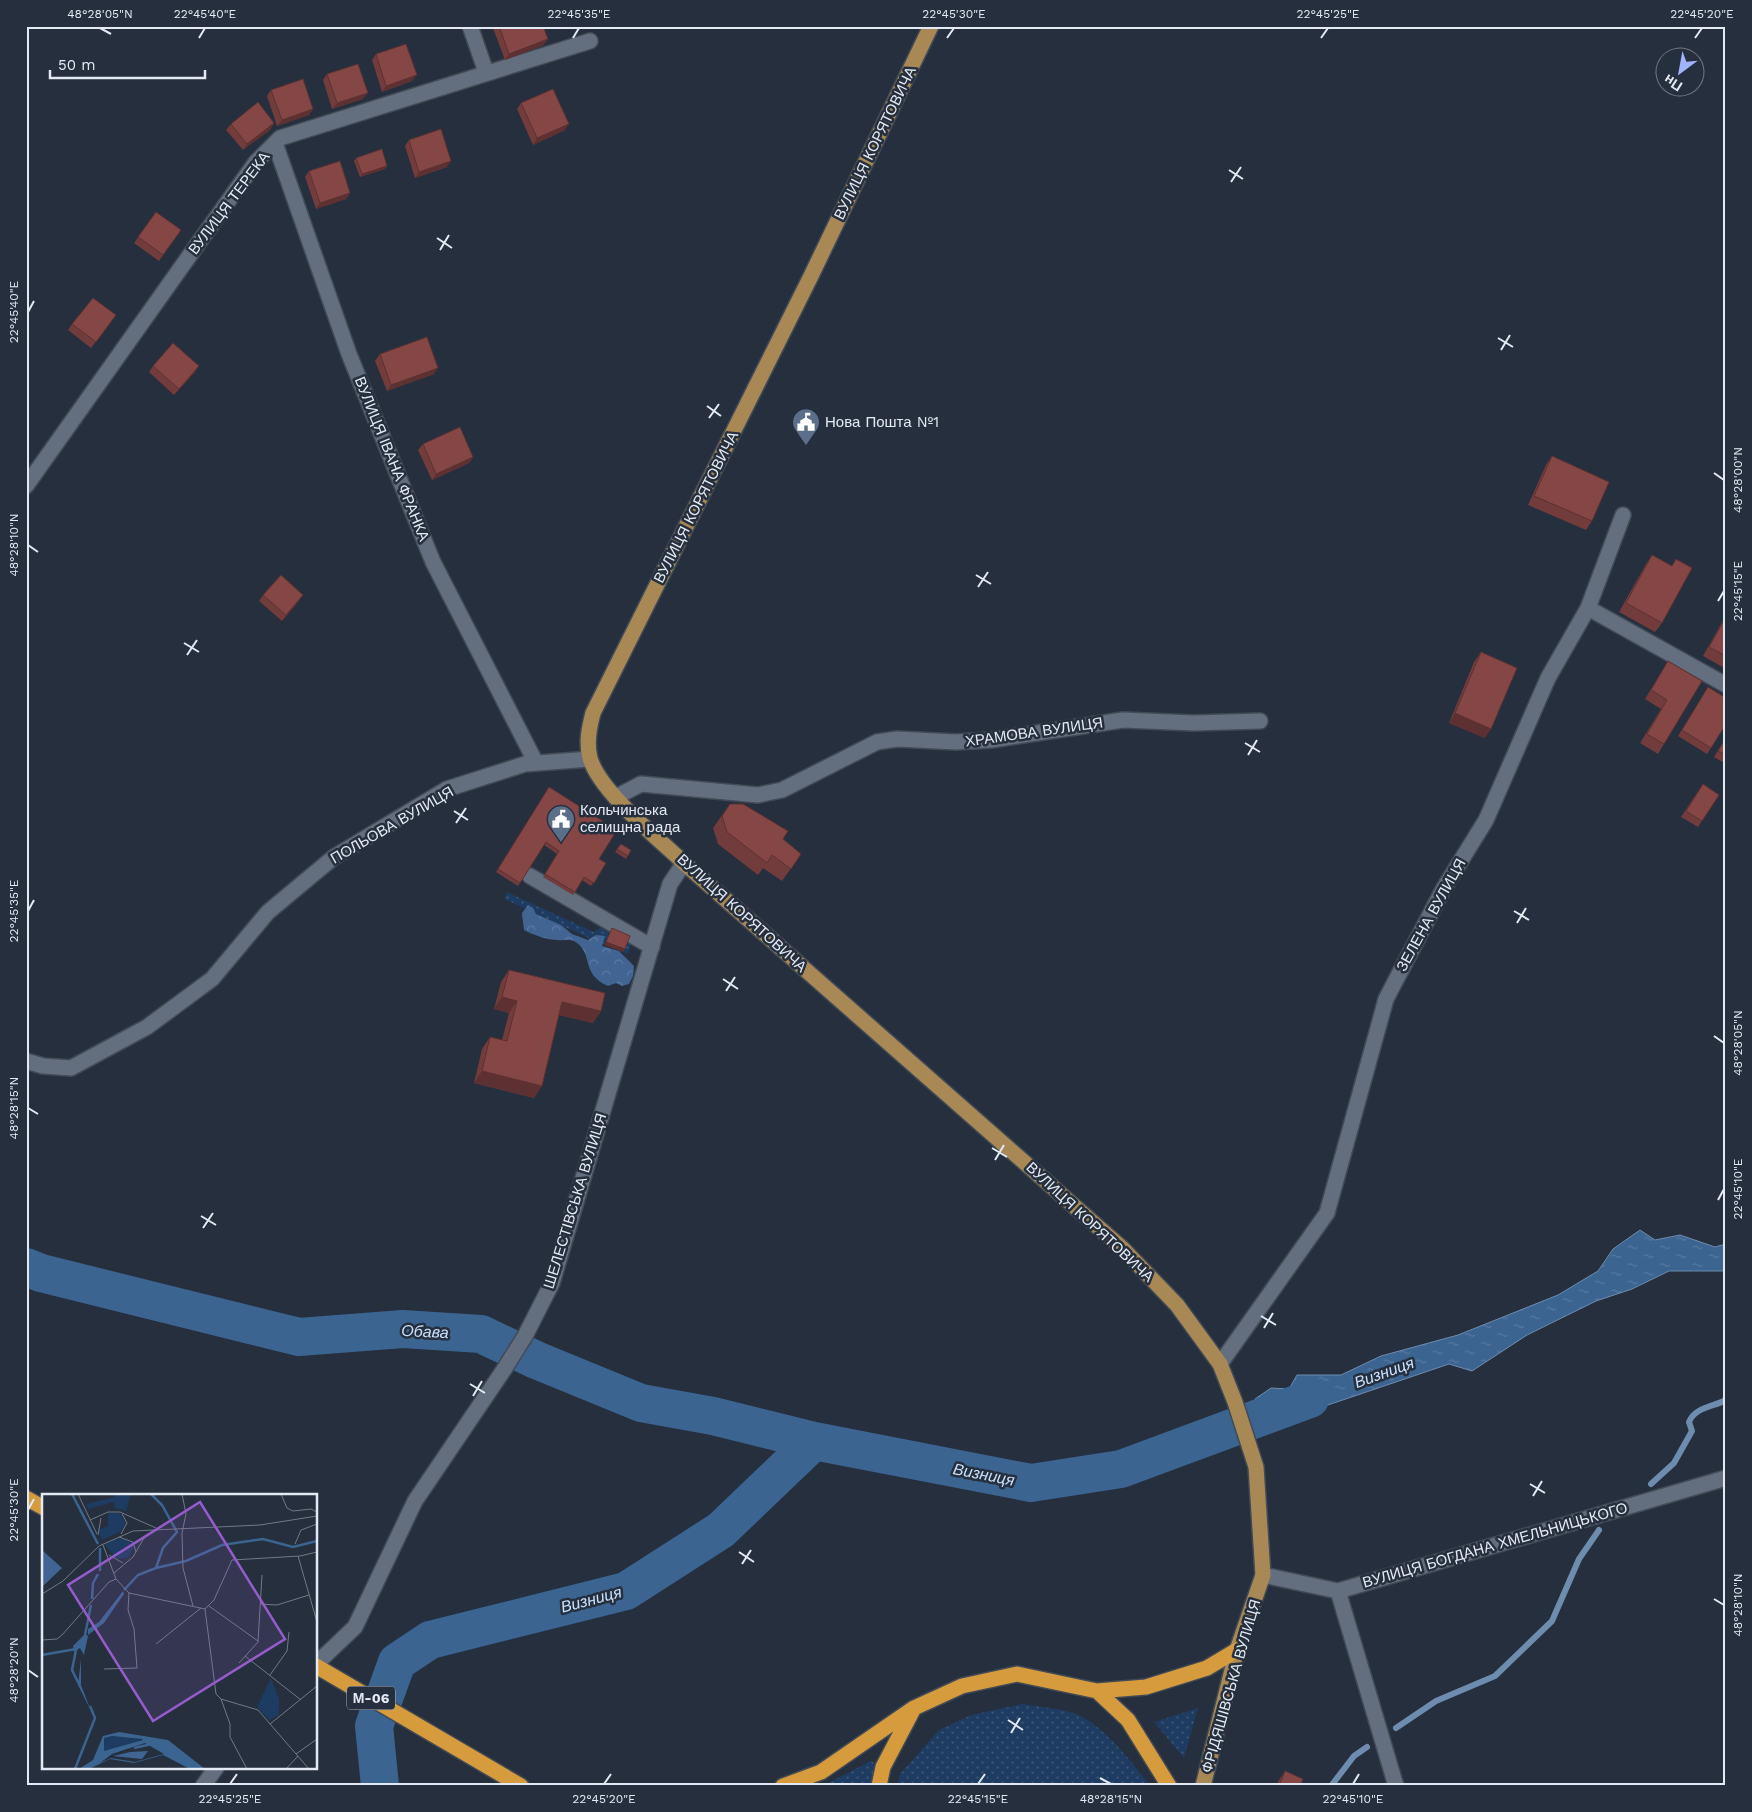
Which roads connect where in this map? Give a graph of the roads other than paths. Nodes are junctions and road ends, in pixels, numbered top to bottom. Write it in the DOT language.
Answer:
graph roads {
  1 [pos="470,26"];
  2 [pos="932,26"];
  3 [pos="590,41"];
  4 [pos="486,72"];
  5 [pos="275,143"];
  6 [pos="27,482"];
  7 [pos="1623,515"];
  8 [pos="1588,608"];
  9 [pos="1726,685"];
  10 [pos="1260,721"];
  11 [pos="590,759"];
  12 [pos="536,763"];
  13 [pos="616,797"];
  14 [pos="684,863"];
  15 [pos="530,876"];
  16 [pos="652,947"];
  17 [pos="26,1061"];
  18 [pos="1220,1364"];
  19 [pos="1256,1467"];
  20 [pos="1726,1478"];
  21 [pos="26,1498"];
  22 [pos="42,1507"];
  23 [pos="1263,1575"];
  24 [pos="1338,1590"];
  25 [pos="1237,1650"];
  26 [pos="318,1663"];
  27 [pos="318,1666"];
  28 [pos="1097,1691"];
  29 [pos="914,1708"];
  30 [pos="215,1770"];
  31 [pos="203,1786"];
  32 [pos="521,1786"];
  33 [pos="783,1786"];
  34 [pos="879,1786"];
  35 [pos="1169,1786"];
  36 [pos="1203,1786"];
  37 [pos="1396,1786"];
  1 -- 4 [label="street"];
  2 -- 11 [label="main road, ВУЛИЦЯ КОРЯТОВИЧА"];
  3 -- 4 [label="street, ВУЛИЦЯ ТЕРЕКА"];
  4 -- 5 [label="street, ВУЛИЦЯ ТЕРЕКА"];
  5 -- 6 [label="street, ВУЛИЦЯ ТЕРЕКА"];
  5 -- 12 [label="street, ВУЛИЦЯ ІВАНА ФРАНКА"];
  7 -- 8 [label="street, ЗЕЛЕНА ВУЛИЦЯ"];
  8 -- 9 [label="street"];
  8 -- 18 [label="street, ЗЕЛЕНА ВУЛИЦЯ"];
  10 -- 13 [label="street, ХРАМОВА ВУЛИЦЯ"];
  11 -- 12 [label="street, ПОЛЬОВА ВУЛИЦЯ"];
  11 -- 13 [label="main road, ВУЛИЦЯ КОРЯТОВИЧА"];
  12 -- 17 [label="street, ПОЛЬОВА ВУЛИЦЯ"];
  13 -- 14 [label="main road, ВУЛИЦЯ КОРЯТОВИЧА"];
  14 -- 16 [label="street, ШЕЛЕСТІВСЬКА ВУЛИЦЯ"];
  14 -- 18 [label="main road, ВУЛИЦЯ КОРЯТОВИЧА"];
  15 -- 16 [label="street"];
  16 -- 26 [label="street, ШЕЛЕСТІВСЬКА ВУЛИЦЯ"];
  18 -- 19 [label="main road, ВУЛИЦЯ КОРЯТОВИЧА"];
  19 -- 23 [label="main road, ФРІДЯШІВСЬКА ВУЛИЦЯ"];
  20 -- 24 [label="street, ВУЛИЦЯ БОГДАНА ХМЕЛЬНИЦЬКОГО"];
  21 -- 22 [label="highway"];
  23 -- 24 [label="street, ВУЛИЦЯ БОГДАНА ХМЕЛЬНИЦЬКОГО"];
  23 -- 25 [label="main road, ФРІДЯШІВСЬКА ВУЛИЦЯ"];
  24 -- 37 [label="street"];
  25 -- 28 [label="highway"];
  25 -- 36 [label="main road, ФРІДЯШІВСЬКА ВУЛИЦЯ"];
  27 -- 32 [label="highway, М-06"];
  28 -- 29 [label="highway"];
  28 -- 35 [label="highway"];
  29 -- 33 [label="highway"];
  29 -- 34 [label="highway"];
  30 -- 31 [label="street"];
}
